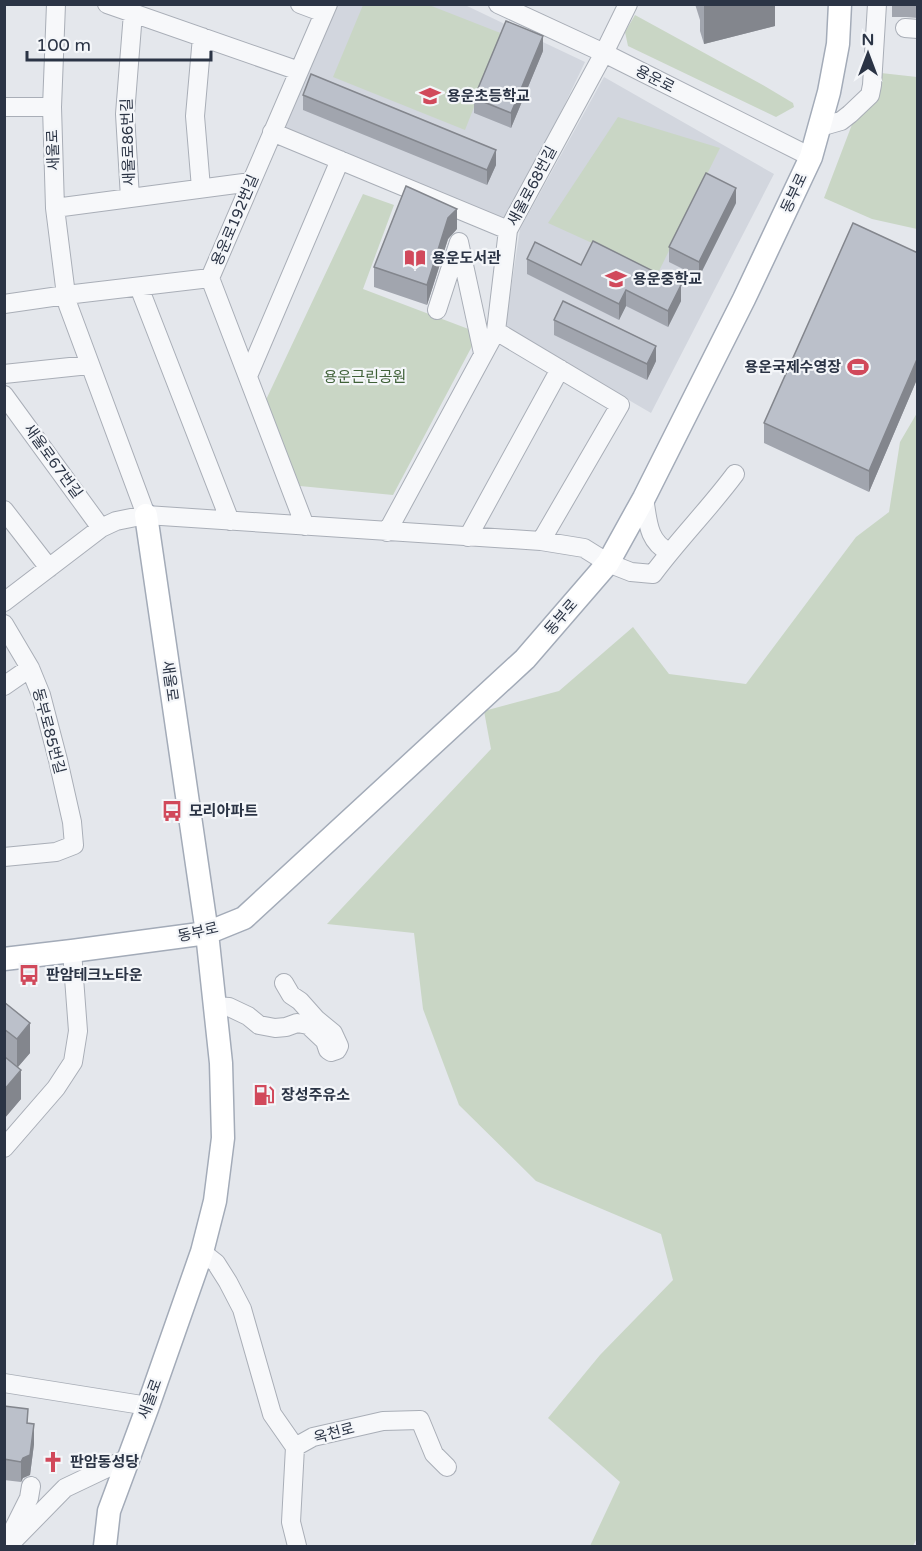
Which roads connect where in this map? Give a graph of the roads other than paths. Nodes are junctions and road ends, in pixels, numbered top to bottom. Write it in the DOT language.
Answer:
graph roads {
  1 [pos="56,4"];
  2 [pos="107,4"];
  3 [pos="300,4"];
  4 [pos="498,4"];
  5 [pos="628,4"];
  6 [pos="840,4"];
  7 [pos="877,4"];
  8 [pos="326,9"];
  9 [pos="133,14"];
  10 [pos="201,37"];
  11 [pos="604,53"];
  12 [pos="299,71"];
  13 [pos="4,107"];
  14 [pos="52,108"];
  15 [pos="820,127"];
  16 [pos="272,132"];
  17 [pos="810,157"];
  18 [pos="340,160"];
  19 [pos="251,182"];
  20 [pos="201,188"];
  21 [pos="130,198"];
  22 [pos="55,208"];
  23 [pos="508,230"];
  24 [pos="210,278"];
  25 [pos="139,286"];
  26 [pos="66,295"];
  27 [pos="4,304"];
  28 [pos="437,310"];
  29 [pos="496,331"];
  30 [pos="483,352"];
  31 [pos="89,365"];
  32 [pos="560,369"];
  33 [pos="4,374"];
  34 [pos="248,376"];
  35 [pos="4,395"];
  36 [pos="735,474"];
  37 [pos="644,498"];
  38 [pos="4,510"];
  39 [pos="146,515"];
  40 [pos="230,520"];
  41 [pos="304,526"];
  42 [pos="101,528"];
  43 [pos="387,532"];
  44 [pos="468,537"];
  45 [pos="541,541"];
  46 [pos="669,552"];
  47 [pos="608,563"];
  48 [pos="48,568"];
  49 [pos="4,602"];
  50 [pos="4,624"];
  51 [pos="30,668"];
  52 [pos="4,686"];
  53 [pos="4,857"];
  54 [pos="207,933"];
  55 [pos="72,951"];
  56 [pos="4,958"];
  57 [pos="284,983"];
  58 [pos="214,1006"];
  59 [pos="4,1148"];
  60 [pos="202,1252"];
  61 [pos="4,1383"];
  62 [pos="148,1406"];
  63 [pos="295,1447"];
  64 [pos="128,1458"];
  65 [pos="447,1467"];
  66 [pos="31,1486"];
  67 [pos="10,1541"];
  68 [pos="105,1546"];
  69 [pos="297,1546"];
  1 -- 14 [label="street, 새울로"];
  2 -- 9 [label="street"];
  3 -- 8 [label="street"];
  4 -- 11 [label="street, 용운로"];
  5 -- 11 [label="street, 새울로68번길"];
  6 -- 15 [label="main road, 동부로"];
  7 -- 15 [label="street"];
  8 -- 12 [label="street, 용운로192번길"];
  9 -- 10 [label="street"];
  9 -- 21 [label="street, 새울로86번길"];
  10 -- 12 [label="street"];
  10 -- 20 [label="street"];
  11 -- 17 [label="street, 용운로"];
  11 -- 23 [label="street, 새울로68번길"];
  12 -- 16 [label="street, 용운로192번길"];
  13 -- 14 [label="street"];
  14 -- 22 [label="street, 새울로"];
  15 -- 17 [label="main road, 동부로"];
  16 -- 18 [label="street"];
  16 -- 19 [label="street, 용운로192번길"];
  17 -- 37 [label="main road, 동부로"];
  18 -- 23 [label="street"];
  18 -- 34 [label="street"];
  19 -- 20 [label="street, 새울로86번길"];
  19 -- 24 [label="street, 용운로192번길"];
  20 -- 21 [label="street, 새울로86번길"];
  21 -- 22 [label="street, 새울로86번길"];
  22 -- 26 [label="street, 새울로"];
  23 -- 29 [label="street, 새울로68번길"];
  24 -- 25 [label="street"];
  24 -- 34 [label="street, 용운로192번길"];
  25 -- 26 [label="street"];
  25 -- 40 [label="street"];
  26 -- 27 [label="street"];
  26 -- 31 [label="street, 새울로"];
  28 -- 30 [label="street"];
  29 -- 30 [label="street, 새울로68번길"];
  29 -- 32 [label="street"];
  30 -- 43 [label="street, 새울로68번길"];
  31 -- 33 [label="street"];
  31 -- 39 [label="street, 새울로"];
  32 -- 44 [label="street"];
  32 -- 45 [label="street"];
  34 -- 41 [label="street, 용운로192번길"];
  35 -- 42 [label="street, 새울로67번길"];
  36 -- 46 [label="street"];
  37 -- 46 [label="street"];
  37 -- 47 [label="main road, 동부로"];
  38 -- 48 [label="street"];
  39 -- 40 [label="street"];
  39 -- 42 [label="street"];
  39 -- 54 [label="main road, 새울로"];
  40 -- 41 [label="street"];
  41 -- 43 [label="street"];
  42 -- 48 [label="street"];
  43 -- 44 [label="street"];
  44 -- 45 [label="street"];
  45 -- 47 [label="street"];
  46 -- 47 [label="street"];
  47 -- 54 [label="main road, 동부로"];
  48 -- 49 [label="street"];
  50 -- 51 [label="street, 동부로85번길"];
  51 -- 52 [label="street"];
  51 -- 53 [label="street, 동부로85번길"];
  54 -- 55 [label="main road, 동부로"];
  54 -- 58 [label="main road, 새울로"];
  55 -- 56 [label="main road, 동부로"];
  55 -- 59 [label="street"];
  57 -- 58 [label="street"];
  58 -- 60 [label="main road, 새울로"];
  60 -- 62 [label="main road, 새울로"];
  60 -- 63 [label="street"];
  61 -- 62 [label="street"];
  62 -- 64 [label="main road, 새울로"];
  63 -- 65 [label="street, 옥천로"];
  63 -- 69 [label="street, 옥천로"];
  64 -- 67 [label="street"];
  64 -- 68 [label="main road, 새울로"];
  66 -- 67 [label="street"];
}
